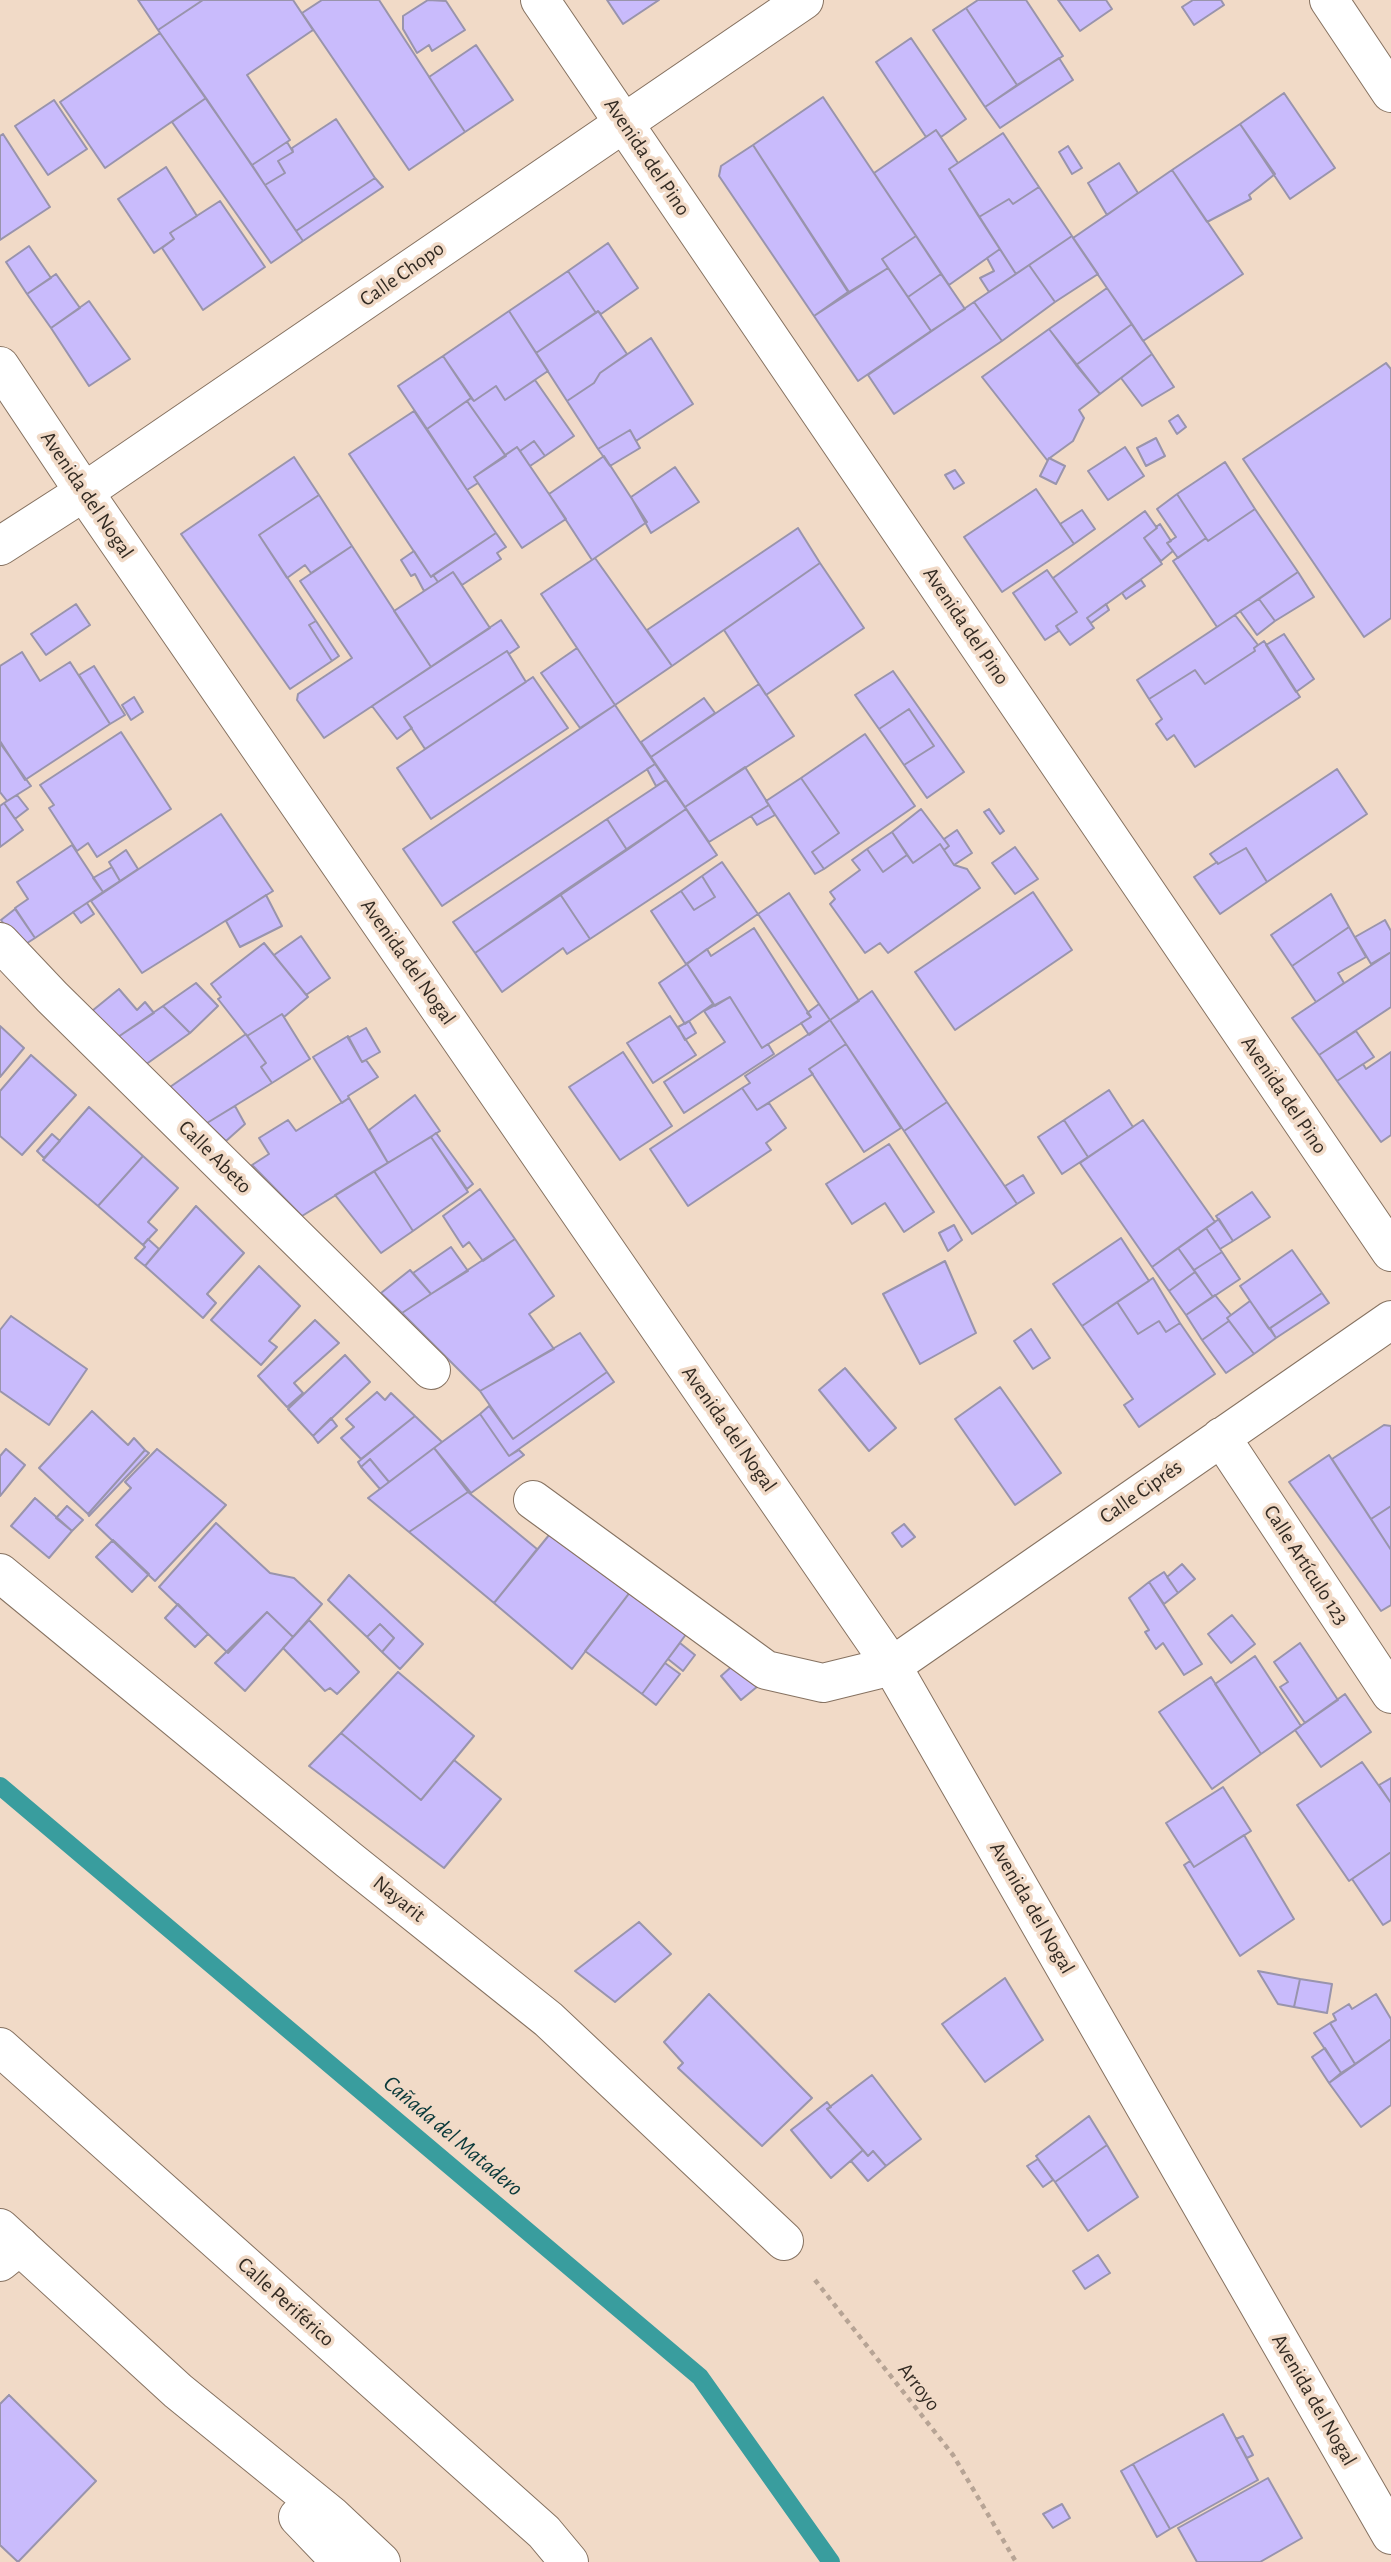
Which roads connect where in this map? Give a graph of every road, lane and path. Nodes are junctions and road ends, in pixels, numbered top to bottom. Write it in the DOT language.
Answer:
graph roads {
  1 [pos="540,0"];
  2 [pos="804,0"];
  3 [pos="1329,0"];
  4 [pos="1391,93"];
  5 [pos="623,122"];
  6 [pos="0,366"];
  7 [pos="85,492"];
  8 [pos="0,546"];
  9 [pos="0,942"];
  10 [pos="1391,1252"];
  11 [pos="1391,1320"];
  12 [pos="431,1370"];
  13 [pos="1221,1437"];
  14 [pos="533,1500"];
  15 [pos="0,1573"];
  16 [pos="892,1666"];
  17 [pos="1391,1694"];
  18 [pos="0,2047"];
  19 [pos="784,2241"];
  20 [pos="7,2245"];
  21 [pos="178,2391"];
  22 [pos="544,2532"];
  23 [pos="1391,2535"];
  24 [pos="341,2562"];
  25 [pos="381,2562"];
  26 [pos="569,2562"];
  27 [pos="586,2562"];
  28 [pos="1016,2562"];
  1 -- 5 [label="main road, Avenida del Pino"];
  2 -- 5 [label="main road, Calle Chopo"];
  3 -- 4 [label="main road"];
  5 -- 7 [label="main road, Calle Chopo"];
  5 -- 10 [label="main road, Avenida del Pino"];
  6 -- 7 [label="main road, Avenida del Nogal"];
  7 -- 8 [label="main road, Calle Chopo"];
  7 -- 16 [label="main road, Avenida del Nogal"];
  9 -- 12 [label="main road, Calle Abeto"];
  11 -- 13 [label="main road, Calle Ciprés"];
  13 -- 16 [label="main road, Calle Ciprés"];
  13 -- 17 [label="main road, Calle Artículo 123"];
  14 -- 16 [label="main road"];
  15 -- 19 [label="main road, Nayarit"];
  16 -- 23 [label="main road, Avenida del Nogal"];
  18 -- 22 [label="main road, Calle Periférico"];
  19 -- 28 [label="path, Arroyo"];
  20 -- 21 [label="main road"];
  21 -- 24 [label="main road"];
  21 -- 25 [label="main road"];
  22 -- 26 [label="main road, Calle Periférico"];
  22 -- 27 [label="main road"];
}
